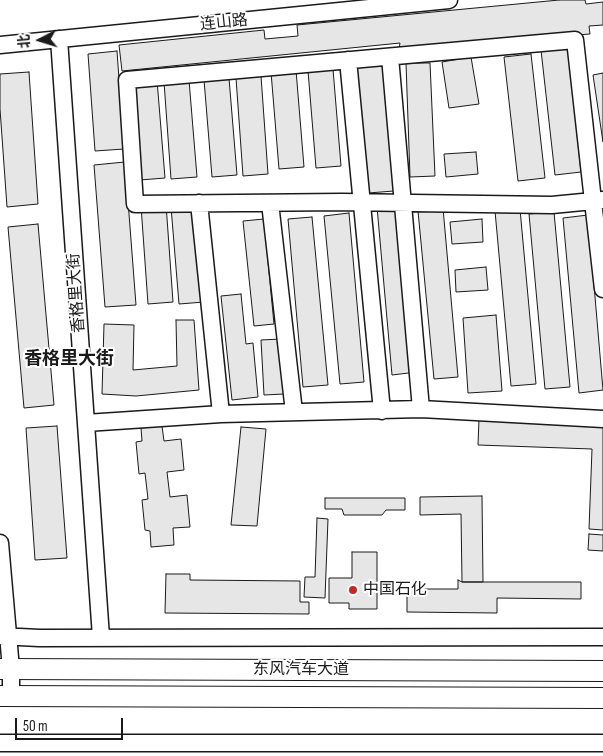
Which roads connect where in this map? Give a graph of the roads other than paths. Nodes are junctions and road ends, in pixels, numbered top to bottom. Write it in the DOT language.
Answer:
graph roads {
  1 [pos="449,0"];
  2 [pos="59,39"];
  3 [pos="0,45"];
  4 [pos="390,57"];
  5 [pos="348,60"];
  6 [pos="598,201"];
  7 [pos="199,203"];
  8 [pos="270,203"];
  9 [pos="361,203"];
  10 [pos="402,203"];
  11 [pos="603,289"];
  12 [pos="422,409"];
  13 [pos="382,411"];
  14 [pos="294,412"];
  15 [pos="221,414"];
  16 [pos="603,419"];
  17 [pos="86,423"];
  18 [pos="0,543"];
  19 [pos="4,636"];
  20 [pos="603,637"];
  21 [pos="101,638"];
  22 [pos="6,669"];
  23 [pos="603,671"];
  24 [pos="6,696"];
  25 [pos="603,698"];
  26 [pos="0,743"];
  27 [pos="603,743"];
  28 [pos="71,750"];
  1 -- 2 [label="street, 连山路"];
  2 -- 3 [label="street, 连山路"];
  2 -- 17 [label="street, 香格里大街"];
  4 -- 5 [label="street"];
  4 -- 6 [label="street"];
  4 -- 10 [label="street"];
  5 -- 7 [label="street"];
  5 -- 9 [label="street"];
  6 -- 10 [label="street"];
  6 -- 11 [label="street"];
  7 -- 8 [label="street"];
  7 -- 15 [label="street"];
  8 -- 9 [label="street"];
  8 -- 14 [label="street"];
  9 -- 10 [label="street"];
  9 -- 13 [label="street"];
  10 -- 12 [label="street"];
  12 -- 13 [label="street"];
  12 -- 16 [label="street"];
  13 -- 14 [label="street"];
  14 -- 15 [label="street"];
  15 -- 17 [label="street"];
  17 -- 21 [label="street, 香格里大街"];
  18 -- 19 [label="street"];
  19 -- 21 [label="street"];
  19 -- 22 [label="street"];
  20 -- 21 [label="street"];
  22 -- 23 [label="main road, 东风汽车大道"];
  22 -- 24 [label="street"];
  24 -- 25 [label="main road, 东风汽车大道"];
  26 -- 28 [label="street"];
  27 -- 28 [label="street"];
}
